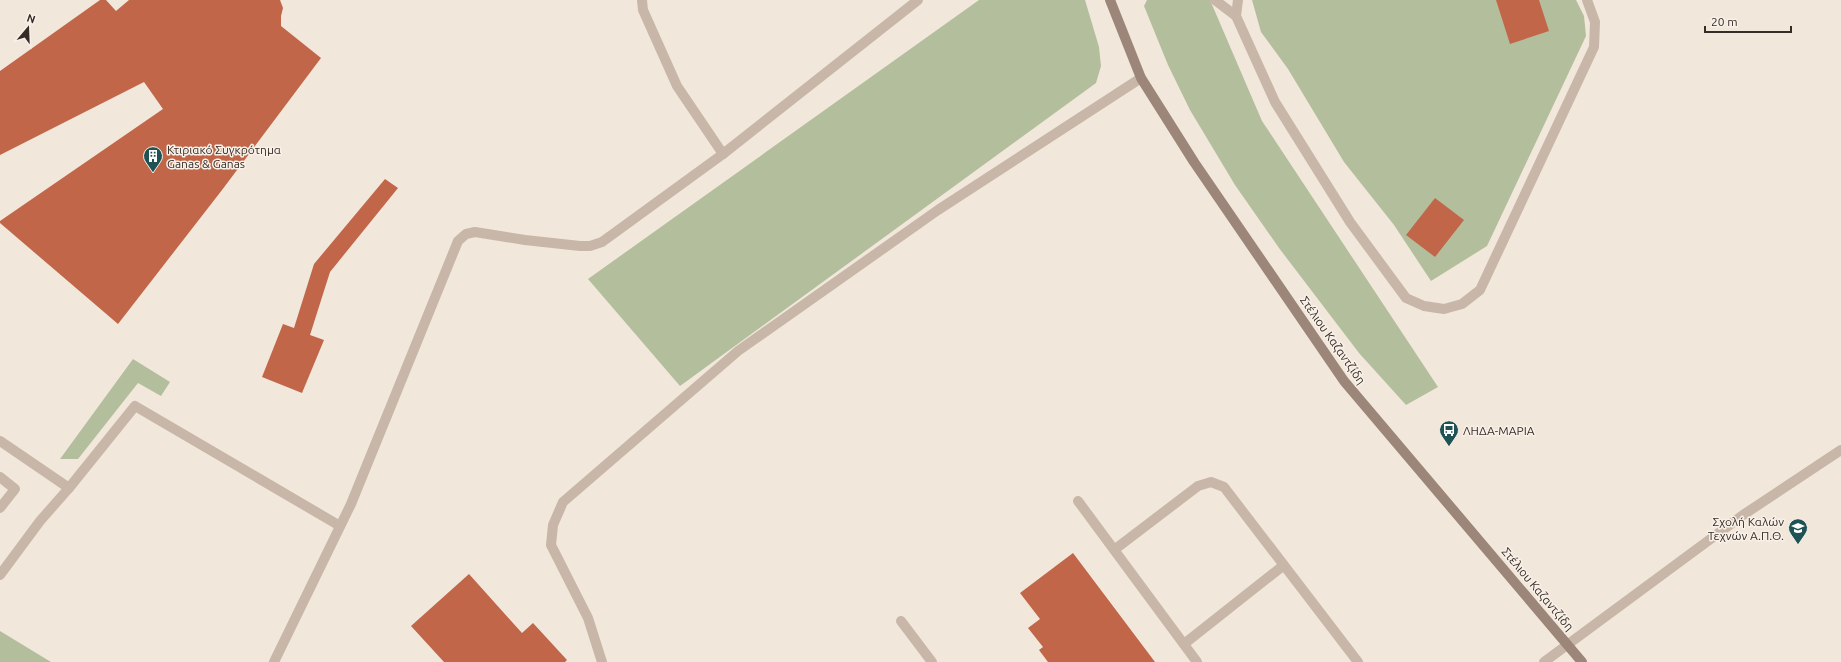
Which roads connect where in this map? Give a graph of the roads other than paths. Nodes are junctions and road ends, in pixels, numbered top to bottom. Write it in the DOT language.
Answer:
graph roads {
  1 [pos="642,0"];
  2 [pos="918,0"];
  3 [pos="1110,0"];
  4 [pos="1215,0"];
  5 [pos="1238,0"];
  6 [pos="1587,0"];
  7 [pos="1236,16"];
  8 [pos="1141,78"];
  9 [pos="723,154"];
  10 [pos="0,441"];
  11 [pos="1841,450"];
  12 [pos="0,477"];
  13 [pos="69,488"];
  14 [pos="1078,501"];
  15 [pos="0,508"];
  16 [pos="340,526"];
  17 [pos="1114,550"];
  18 [pos="1284,565"];
  19 [pos="0,574"];
  20 [pos="901,621"];
  21 [pos="1184,644"];
  22 [pos="1568,645"];
  23 [pos="274,662"];
  24 [pos="602,662"];
  25 [pos="932,662"];
  26 [pos="1197,662"];
  27 [pos="1358,662"];
  28 [pos="1544,662"];
  29 [pos="1582,662"];
  1 -- 9 [label="street"];
  2 -- 9 [label="street"];
  3 -- 8 [label="main road, Στέλιου Καζαντζίδη"];
  4 -- 7 [label="street"];
  5 -- 7 [label="street"];
  6 -- 7 [label="street"];
  8 -- 22 [label="main road, Στέλιου Καζαντζίδη"];
  8 -- 24 [label="street"];
  9 -- 16 [label="street"];
  10 -- 13 [label="street"];
  11 -- 22 [label="street"];
  12 -- 15 [label="street"];
  13 -- 16 [label="street"];
  13 -- 19 [label="street"];
  14 -- 17 [label="street"];
  16 -- 23 [label="street"];
  17 -- 18 [label="street"];
  17 -- 21 [label="street"];
  18 -- 21 [label="street"];
  18 -- 27 [label="street"];
  20 -- 25 [label="street"];
  21 -- 26 [label="street"];
  22 -- 28 [label="street"];
  22 -- 29 [label="main road, Στέλιου Καζαντζίδη"];
}
